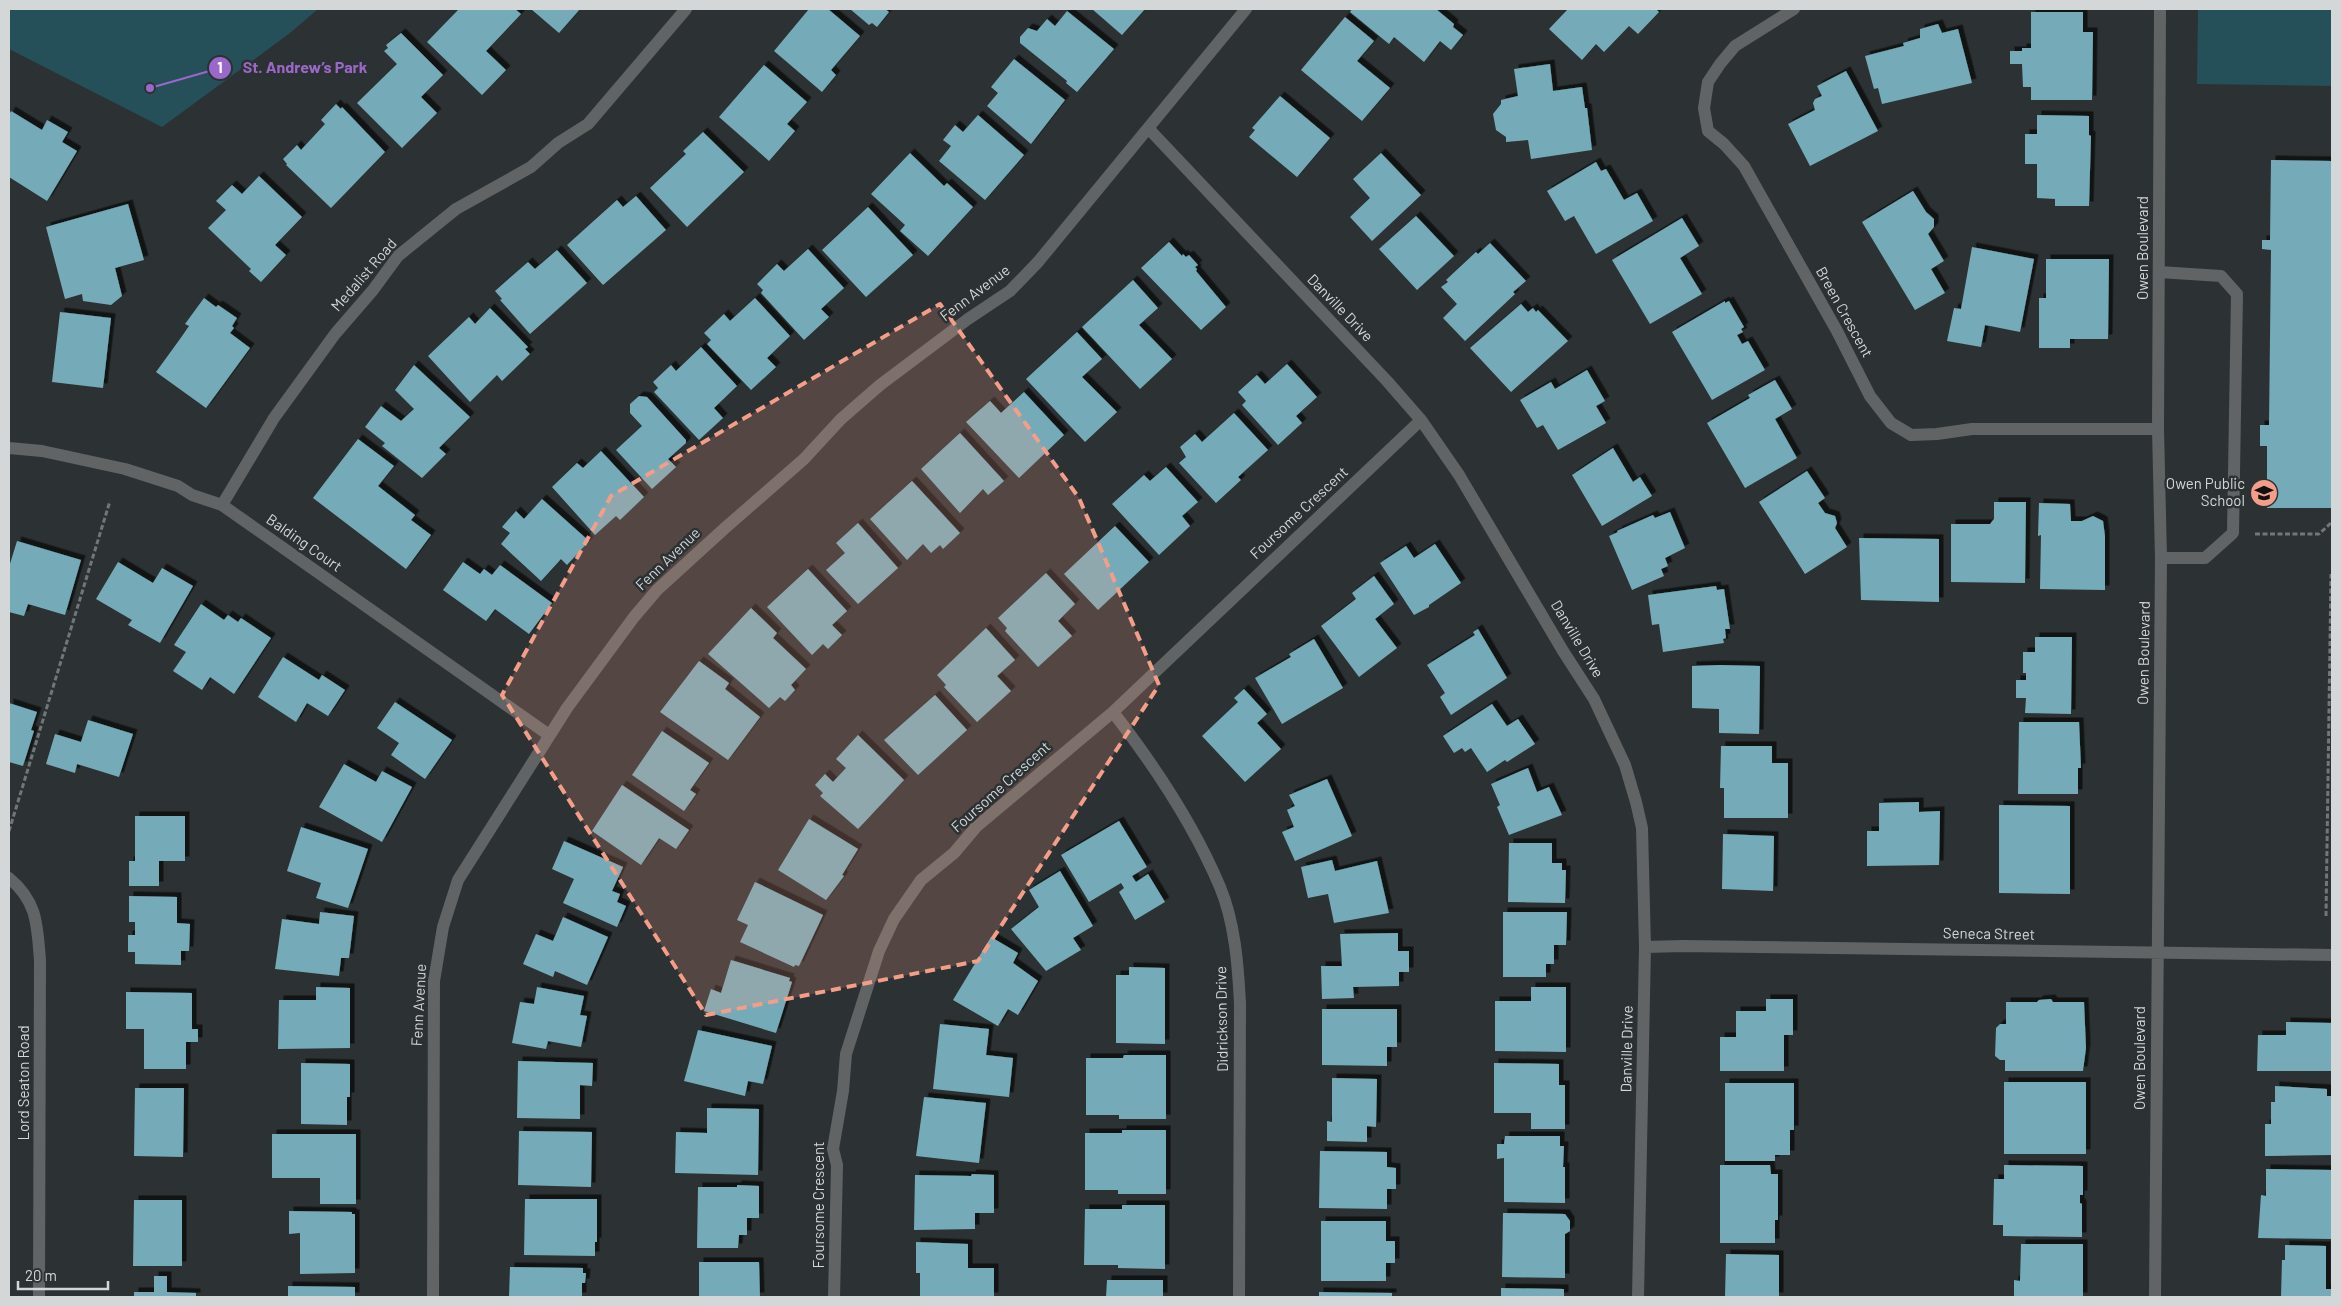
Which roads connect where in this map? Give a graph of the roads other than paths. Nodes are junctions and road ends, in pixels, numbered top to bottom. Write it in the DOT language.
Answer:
graph roads {
  1 [pos="686,9"];
  2 [pos="1246,9"];
  3 [pos="1794,9"];
  4 [pos="2160,9"];
  5 [pos="1148,128"];
  6 [pos="2159,272"];
  7 [pos="1421,420"];
  8 [pos="2158,429"];
  9 [pos="9,448"];
  10 [pos="222,505"];
  11 [pos="2161,558"];
  12 [pos="1114,712"];
  13 [pos="549,735"];
  14 [pos="9,878"];
  15 [pos="1645,947"];
  16 [pos="2157,953"];
  17 [pos="2332,955"];
  18 [pos="39,1297"];
  19 [pos="434,1297"];
  20 [pos="834,1297"];
  21 [pos="1239,1297"];
  22 [pos="1638,1297"];
  23 [pos="2155,1297"];
  1 -- 10 [label="street, Medalist Road"];
  2 -- 5 [label="street, Fenn Avenue"];
  3 -- 8 [label="street, Breen Crescent"];
  4 -- 6 [label="street, Owen Boulevard"];
  5 -- 7 [label="street, Danville Drive"];
  5 -- 13 [label="street, Fenn Avenue"];
  6 -- 8 [label="street, Owen Boulevard"];
  6 -- 11 [label="street"];
  7 -- 12 [label="street, Foursome Crescent"];
  7 -- 15 [label="street, Danville Drive"];
  8 -- 11 [label="street, Owen Boulevard"];
  9 -- 10 [label="street, Balding Court"];
  10 -- 13 [label="street, Balding Court"];
  11 -- 16 [label="street, Owen Boulevard"];
  12 -- 20 [label="street, Foursome Crescent"];
  12 -- 21 [label="street, Didrickson Drive"];
  13 -- 19 [label="street, Fenn Avenue"];
  14 -- 18 [label="street, Lord Seaton Road"];
  15 -- 16 [label="street, Seneca Street"];
  15 -- 22 [label="street, Danville Drive"];
  16 -- 17 [label="street, Seneca Street"];
  16 -- 23 [label="street, Owen Boulevard"];
}
